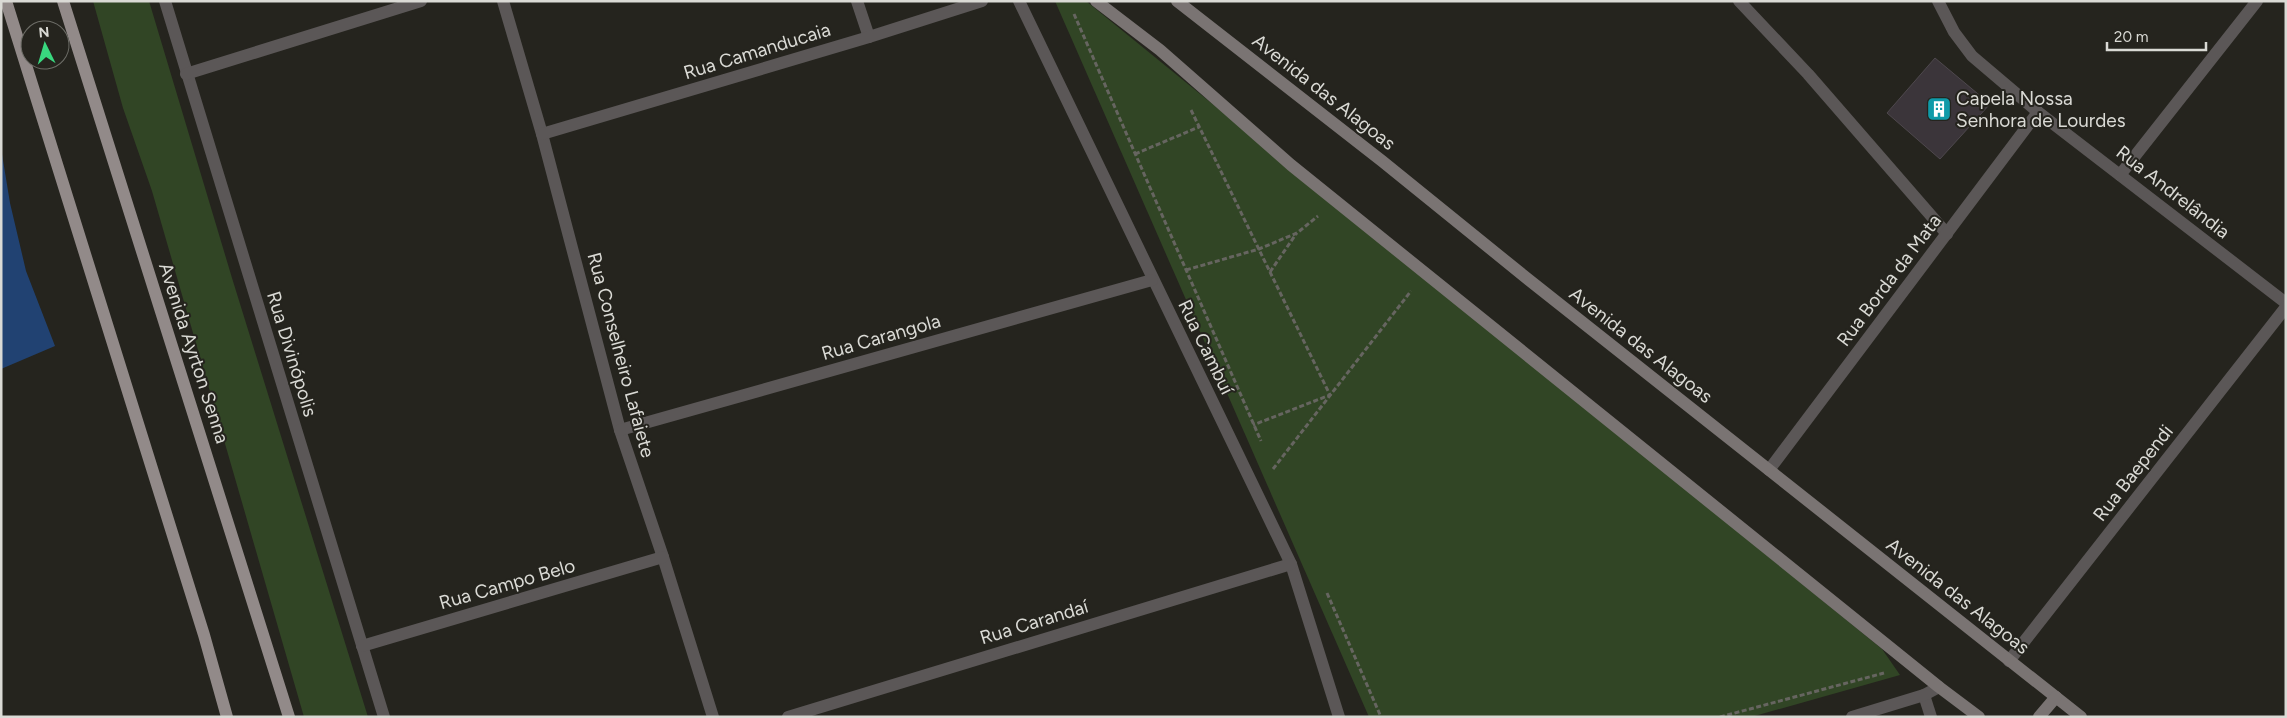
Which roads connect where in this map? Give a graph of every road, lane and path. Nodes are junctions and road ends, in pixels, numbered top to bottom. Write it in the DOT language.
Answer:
graph roads {
  1 [pos="6,1"];
  2 [pos="63,1"];
  3 [pos="165,1"];
  4 [pos="420,1"];
  5 [pos="503,1"];
  6 [pos="857,1"];
  7 [pos="982,1"];
  8 [pos="1019,1"];
  9 [pos="1096,1"];
  10 [pos="1177,1"];
  11 [pos="1739,1"];
  12 [pos="1938,1"];
  13 [pos="2257,1"];
  14 [pos="1079,15"];
  15 [pos="869,38"];
  16 [pos="186,74"];
  17 [pos="1195,108"];
  18 [pos="2038,112"];
  19 [pos="1199,127"];
  20 [pos="542,134"];
  21 [pos="1135,154"];
  22 [pos="2120,175"];
  23 [pos="1322,212"];
  24 [pos="1297,233"];
  25 [pos="1947,234"];
  26 [pos="1259,249"];
  27 [pos="1186,270"];
  28 [pos="1270,272"];
  29 [pos="1152,280"];
  30 [pos="1414,286"];
  31 [pos="2286,303"];
  32 [pos="2286,307"];
  33 [pos="1330,395"];
  34 [pos="1253,425"];
  35 [pos="620,430"];
  36 [pos="1261,442"];
  37 [pos="1269,460"];
  38 [pos="1273,469"];
  39 [pos="1768,470"];
  40 [pos="1276,478"];
  41 [pos="663,557"];
  42 [pos="1291,564"];
  43 [pos="1323,584"];
  44 [pos="362,646"];
  45 [pos="2009,661"];
  46 [pos="1882,665"];
  47 [pos="1939,687"];
  48 [pos="1924,694"];
  49 [pos="2056,697"];
  50 [pos="227,717"];
  51 [pos="289,717"];
  52 [pos="384,717"];
  53 [pos="713,717"];
  54 [pos="788,717"];
  55 [pos="1339,717"];
  56 [pos="1381,717"];
  57 [pos="1720,717"];
  58 [pos="1852,717"];
  59 [pos="1931,717"];
  60 [pos="1979,717"];
  61 [pos="2040,717"];
  62 [pos="2082,717"];
  1 -- 50 [label="main road"];
  2 -- 51 [label="main road, Avenida Ayrton Senna"];
  3 -- 16 [label="street, Rua Divinópolis"];
  4 -- 16 [label="street"];
  5 -- 20 [label="street, Rua Conselheiro Lafaiete"];
  6 -- 15 [label="street"];
  7 -- 15 [label="street, Rua Camanducaia"];
  8 -- 29 [label="street, Rua Cambuí"];
  9 -- 47 [label="main road"];
  10 -- 39 [label="main road, Avenida das Alagoas"];
  11 -- 25 [label="street"];
  12 -- 18 [label="street, Rua Andrelândia"];
  13 -- 22 [label="street"];
  14 -- 21 [label="path"];
  15 -- 20 [label="street, Rua Camanducaia"];
  16 -- 44 [label="street, Rua Divinópolis"];
  17 -- 19 [label="path"];
  18 -- 22 [label="street, Rua Andrelândia"];
  18 -- 25 [label="street, Rua Borda da Mata"];
  19 -- 21 [label="path"];
  19 -- 26 [label="path"];
  20 -- 35 [label="street, Rua Conselheiro Lafaiete"];
  21 -- 27 [label="path"];
  22 -- 31 [label="street, Rua Andrelândia"];
  23 -- 24 [label="path"];
  24 -- 26 [label="path"];
  24 -- 28 [label="path"];
  25 -- 39 [label="street, Rua Borda da Mata"];
  26 -- 27 [label="path"];
  26 -- 28 [label="path"];
  27 -- 34 [label="path"];
  28 -- 33 [label="path"];
  29 -- 35 [label="street, Rua Carangola"];
  29 -- 42 [label="street, Rua Cambuí"];
  30 -- 33 [label="path"];
  32 -- 45 [label="street, Rua Baependi"];
  33 -- 34 [label="path"];
  33 -- 38 [label="path"];
  34 -- 36 [label="path"];
  35 -- 41 [label="street, Rua Conselheiro Lafaiete"];
  37 -- 38 [label="path"];
  38 -- 40 [label="path"];
  39 -- 45 [label="main road, Avenida das Alagoas"];
  41 -- 44 [label="street, Rua Campo Belo"];
  41 -- 53 [label="street, Rua Conselheiro Lafaiete"];
  42 -- 54 [label="street, Rua Carandaí"];
  42 -- 55 [label="street, Rua Cambuí"];
  43 -- 56 [label="path"];
  44 -- 52 [label="street, Rua Divinópolis"];
  45 -- 49 [label="main road, Avenida das Alagoas"];
  46 -- 57 [label="path"];
  47 -- 48 [label="street"];
  47 -- 60 [label="main road"];
  48 -- 58 [label="street"];
  48 -- 59 [label="street"];
  49 -- 61 [label="main road"];
  49 -- 62 [label="main road, Avenida das Alagoas"];
}
